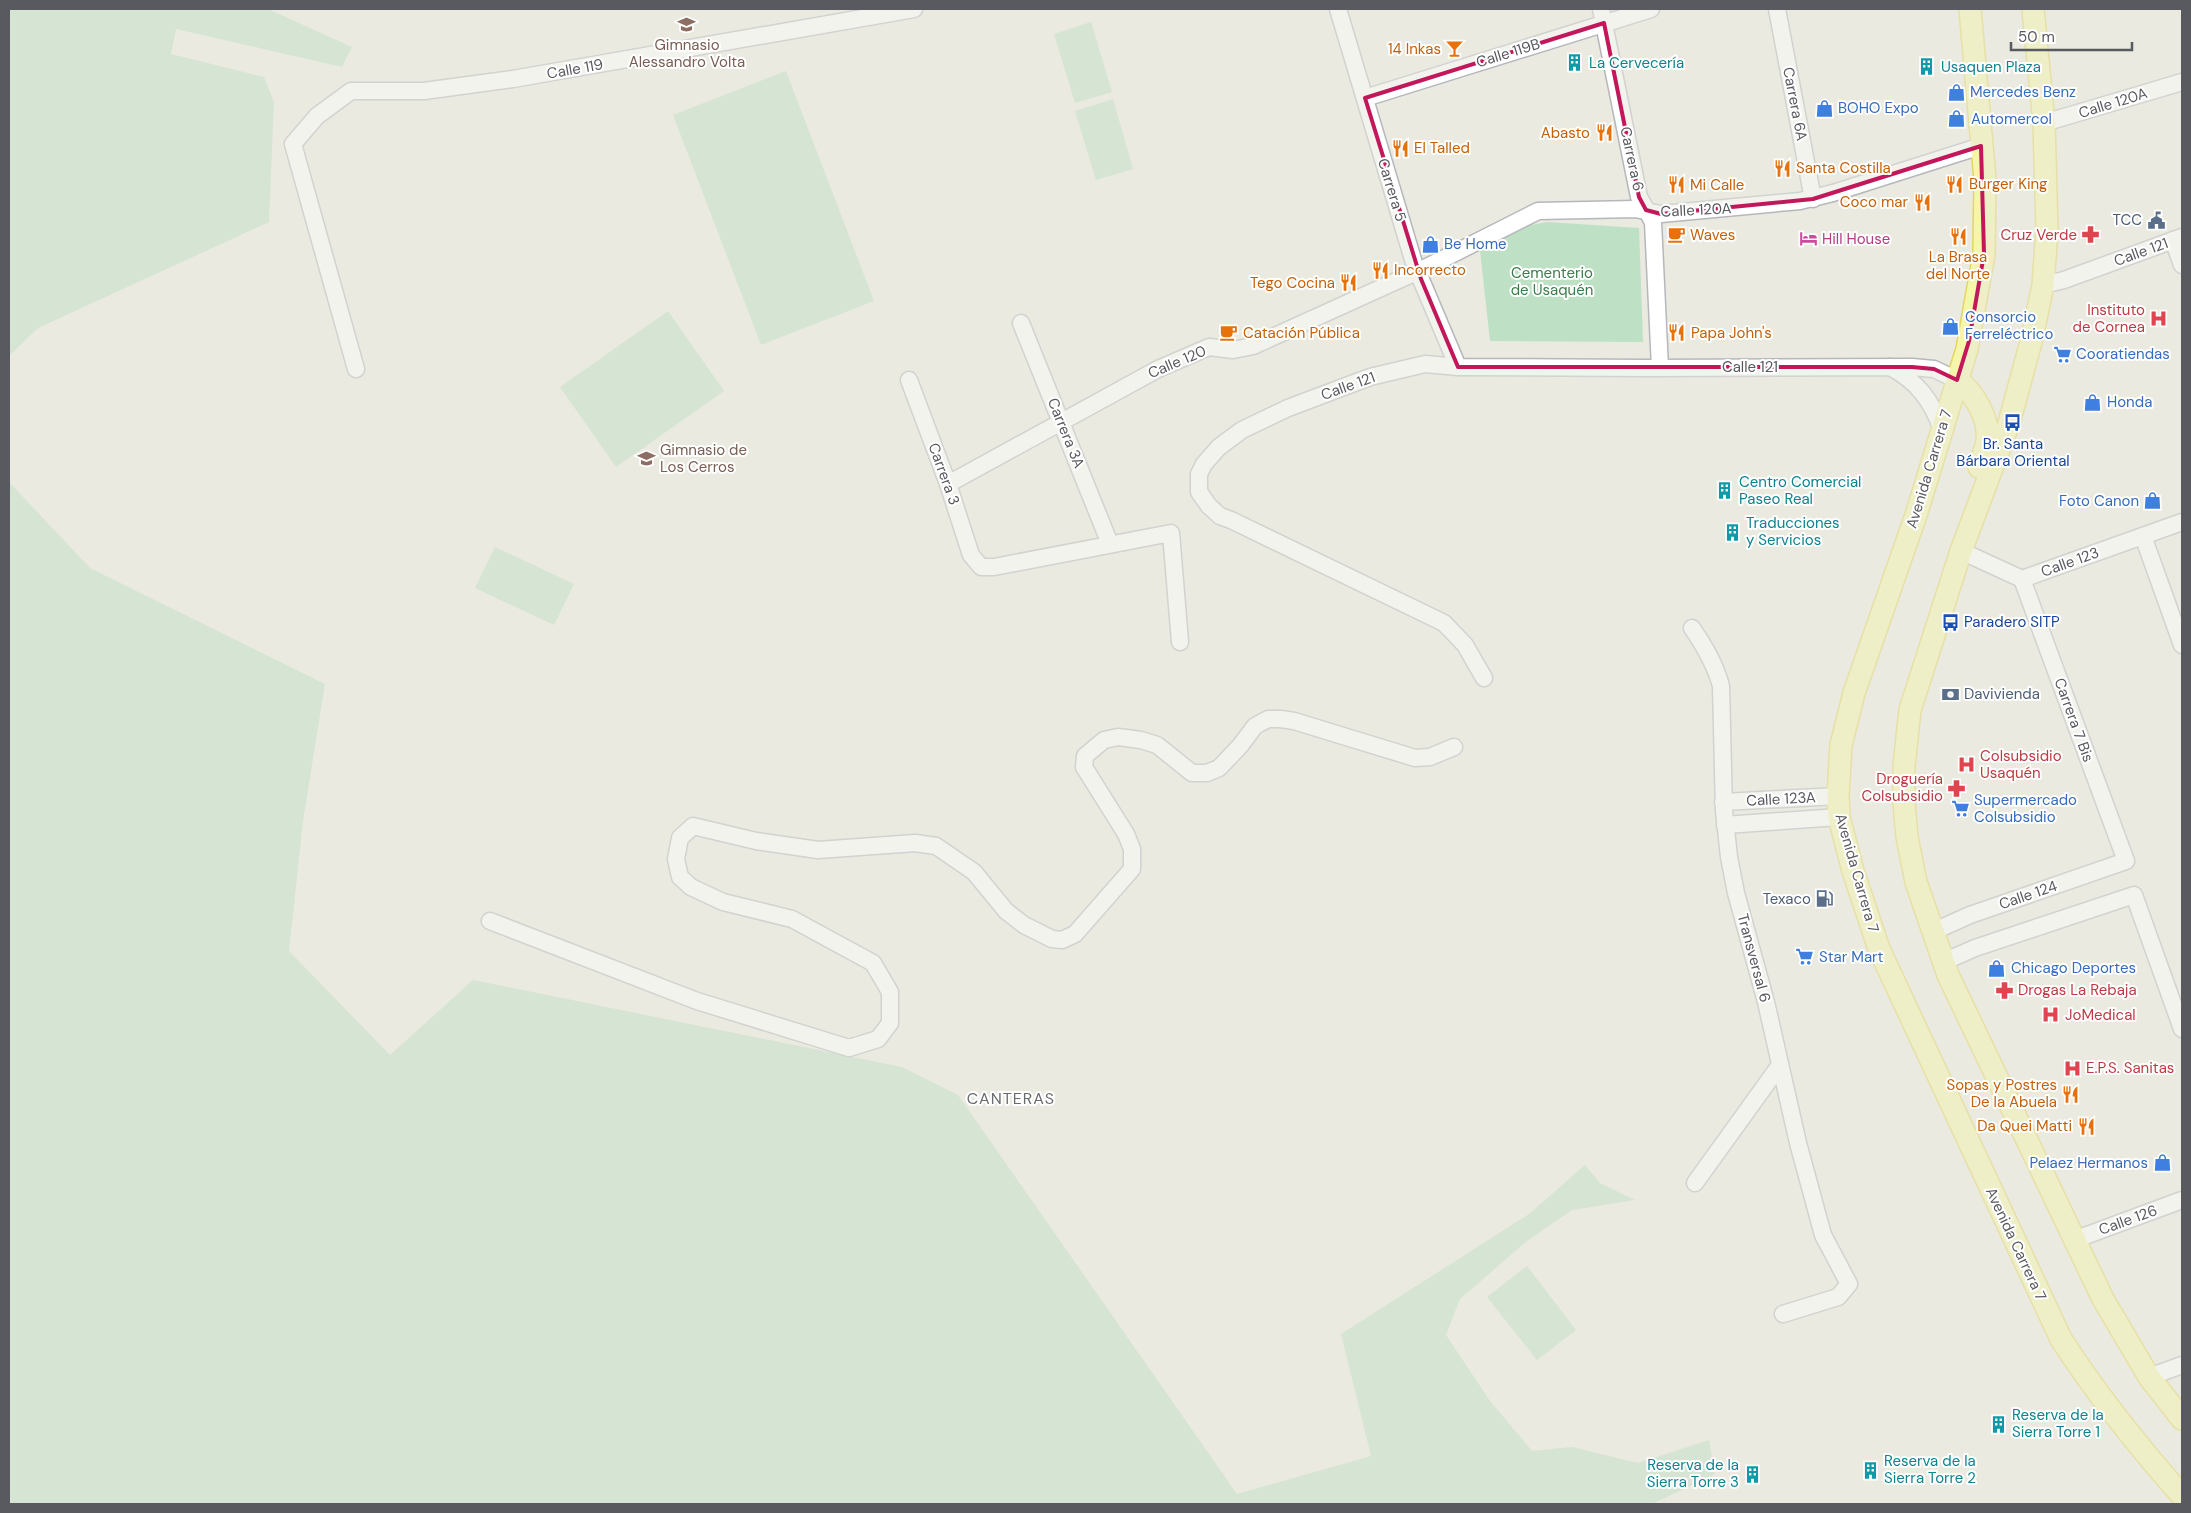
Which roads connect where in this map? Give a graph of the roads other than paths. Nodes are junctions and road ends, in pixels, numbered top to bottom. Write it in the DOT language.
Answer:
graph roads {
  1 [pos="914,9"];
  2 [pos="1338,9"];
  3 [pos="1651,9"];
  4 [pos="1777,9"];
  5 [pos="1970,9"];
  6 [pos="2032,9"];
  7 [pos="1603,16"];
  8 [pos="2182,82"];
  9 [pos="1365,98"];
  10 [pos="2044,123"];
  11 [pos="1981,146"];
  12 [pos="1813,199"];
  13 [pos="1646,210"];
  14 [pos="2178,238"];
  15 [pos="2182,265"];
  16 [pos="1416,271"];
  17 [pos="2043,284"];
  18 [pos="1021,323"];
  19 [pos="1458,367"];
  20 [pos="1890,367"];
  21 [pos="1660,368"];
  22 [pos="356,370"];
  23 [pos="909,380"];
  24 [pos="1956,380"];
  25 [pos="1061,421"];
  26 [pos="1942,430"];
  27 [pos="948,484"];
  28 [pos="2182,522"];
  29 [pos="2142,536"];
  30 [pos="1110,544"];
  31 [pos="1961,551"];
  32 [pos="2022,579"];
  33 [pos="1945,598"];
  34 [pos="1692,628"];
  35 [pos="1180,642"];
  36 [pos="2182,645"];
  37 [pos="1484,678"];
  38 [pos="1454,747"];
  39 [pos="1838,796"];
  40 [pos="1723,802"];
  41 [pos="1839,817"];
  42 [pos="1725,825"];
  43 [pos="2126,861"];
  44 [pos="490,921"];
  45 [pos="1932,932"];
  46 [pos="1943,962"];
  47 [pos="2182,1029"];
  48 [pos="1780,1064"];
  49 [pos="1695,1183"];
  50 [pos="2182,1200"];
  51 [pos="2074,1240"];
  52 [pos="1783,1314"];
  53 [pos="2182,1364"];
  54 [pos="2149,1376"];
  55 [pos="2182,1419"];
  56 [pos="2182,1496"];
  1 -- 22 [label="street, Calle 119"];
  2 -- 9 [label="street, Carrera 5"];
  3 -- 7 [label="street, Calle 119B"];
  4 -- 12 [label="street, Carrera 6A"];
  5 -- 11 [label="main road, Avenida Carrera 7"];
  6 -- 10 [label="main road"];
  7 -- 9 [label="street, Calle 119B"];
  7 -- 13 [label="street, Carrera 6"];
  8 -- 10 [label="street, Calle 120A"];
  9 -- 16 [label="street, Carrera 5"];
  10 -- 17 [label="main road"];
  11 -- 12 [label="street, Calle 120A"];
  11 -- 24 [label="main road, Avenida Carrera 7"];
  12 -- 13 [label="street, Calle 120A"];
  13 -- 16 [label="street, Calle 120A"];
  13 -- 21 [label="street, Carrera 6"];
  14 -- 15 [label="street"];
  14 -- 17 [label="street, Calle 121"];
  16 -- 19 [label="street, Carrera 5"];
  16 -- 25 [label="street, Calle 120"];
  17 -- 31 [label="main road"];
  18 -- 25 [label="street, Carrera 3A"];
  19 -- 21 [label="street, Calle 121"];
  19 -- 37 [label="street, Calle 121"];
  20 -- 21 [label="street, Calle 121"];
  20 -- 24 [label="street, Calle 121"];
  20 -- 26 [label="street"];
  23 -- 27 [label="street, Carrera 3"];
  24 -- 26 [label="main road, Avenida Carrera 7"];
  24 -- 33 [label="main road"];
  25 -- 27 [label="street, Calle 120"];
  25 -- 30 [label="street, Carrera 3A"];
  26 -- 39 [label="main road, Avenida Carrera 7"];
  27 -- 30 [label="street, Carrera 3"];
  28 -- 29 [label="street, Calle 123"];
  29 -- 32 [label="street, Calle 123"];
  29 -- 36 [label="street"];
  30 -- 35 [label="street"];
  31 -- 32 [label="street, Calle 123"];
  31 -- 33 [label="main road"];
  32 -- 43 [label="street, Carrera 7 Bis"];
  33 -- 45 [label="main road"];
  34 -- 40 [label="street, Transversal 6"];
  38 -- 44 [label="street"];
  39 -- 40 [label="street, Calle 123A"];
  39 -- 41 [label="main road, Avenida Carrera 7"];
  40 -- 42 [label="street, Transversal 6"];
  41 -- 42 [label="street, Calle 123A"];
  41 -- 56 [label="main road, Avenida Carrera 7"];
  42 -- 48 [label="street, Transversal 6"];
  43 -- 45 [label="street, Calle 124"];
  45 -- 46 [label="main road"];
  46 -- 47 [label="street"];
  46 -- 51 [label="main road"];
  48 -- 49 [label="street"];
  48 -- 52 [label="street, Transversal 6"];
  50 -- 51 [label="street, Calle 126"];
  51 -- 54 [label="main road"];
  53 -- 54 [label="street"];
  54 -- 55 [label="main road"];
}
